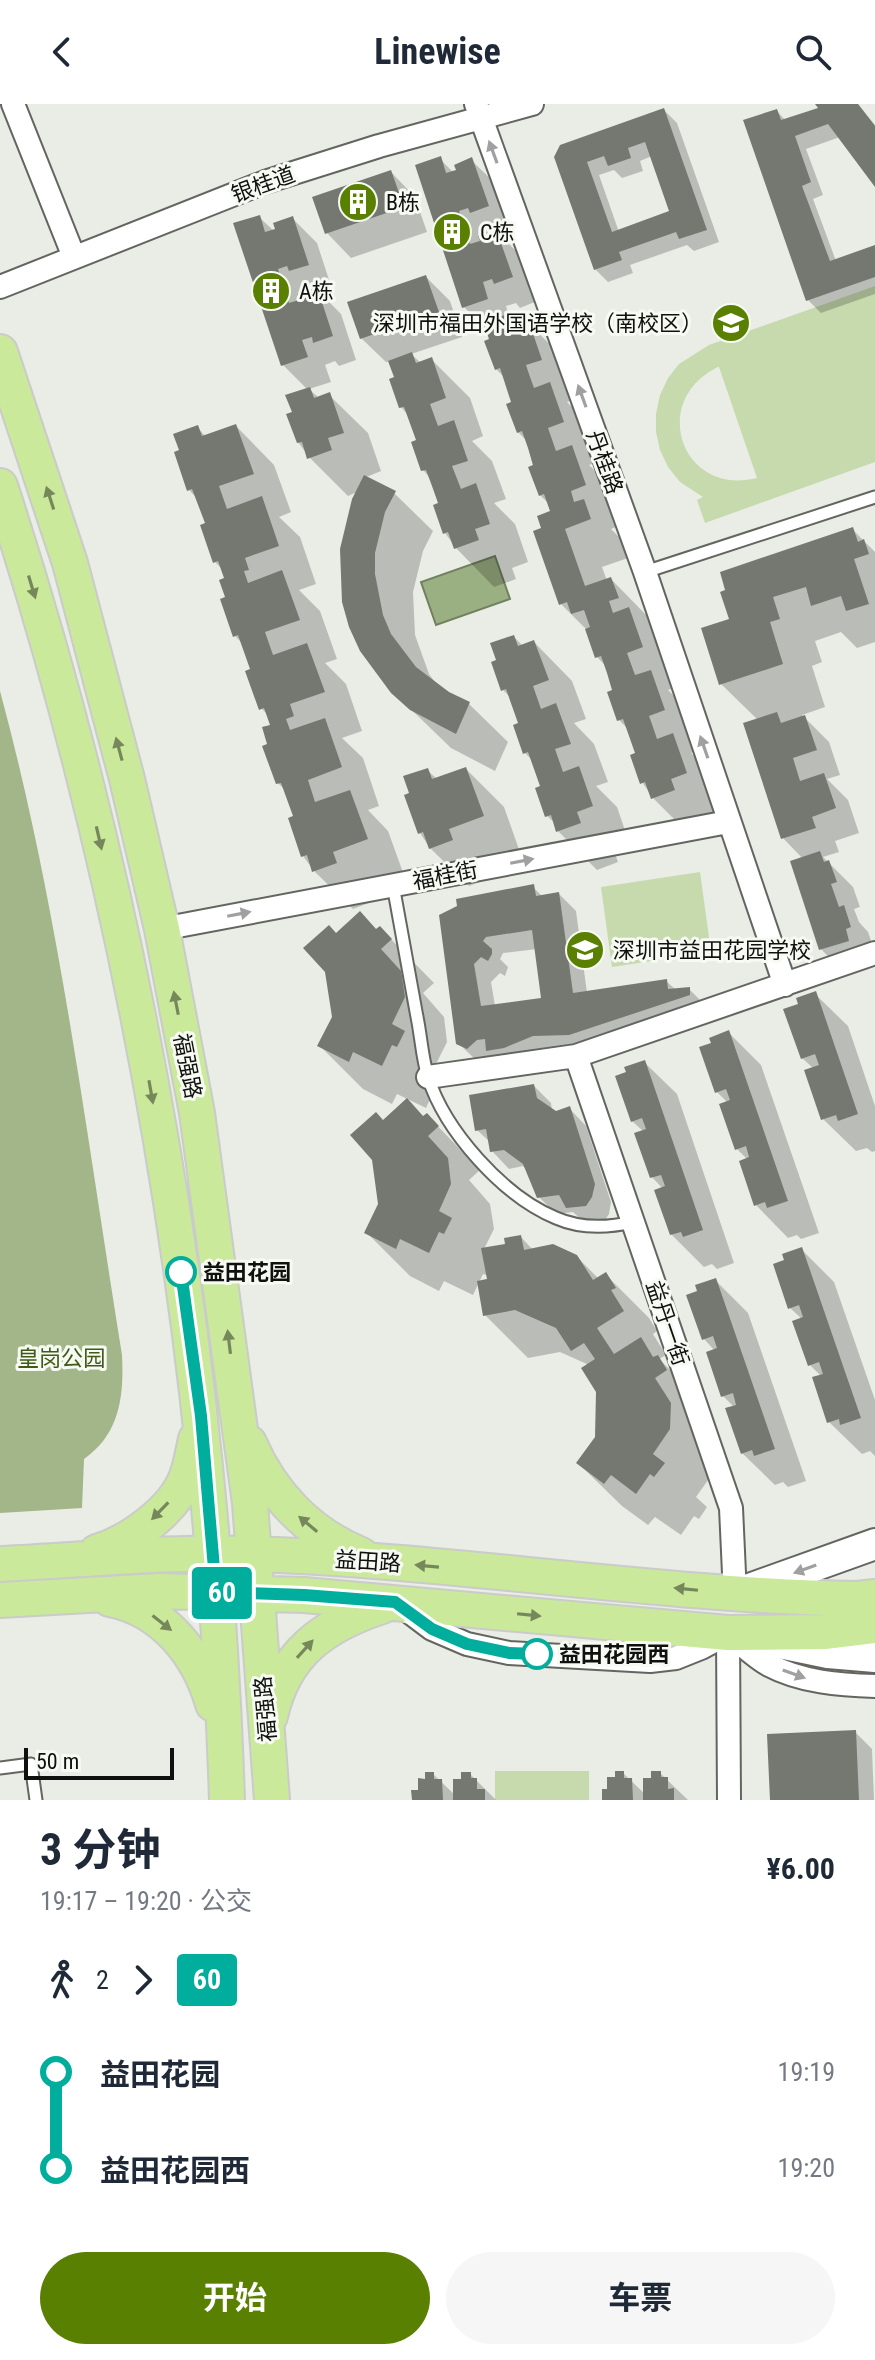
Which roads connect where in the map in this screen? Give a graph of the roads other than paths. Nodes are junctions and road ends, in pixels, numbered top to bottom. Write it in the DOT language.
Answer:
graph roads {
  1 [pos="13,104"];
  2 [pos="532,104"];
  3 [pos="479,111"];
  4 [pos="74,257"];
  5 [pos="0,287"];
  6 [pos="0,352"];
  7 [pos="0,486"];
  8 [pos="875,497"];
  9 [pos="645,572"];
  10 [pos="728,822"];
  11 [pos="393,885"];
  12 [pos="162,929"];
  13 [pos="875,953"];
  14 [pos="785,985"];
  15 [pos="576,1056"];
  16 [pos="428,1077"];
  17 [pos="633,1222"];
  18 [pos="201,1416"];
  19 [pos="239,1420"];
  20 [pos="875,1544"];
  21 [pos="213,1554"];
  22 [pos="253,1554"];
  23 [pos="70,1561"];
  24 [pos="376,1561"];
  25 [pos="0,1564"];
  26 [pos="216,1592"];
  27 [pos="256,1593"];
  28 [pos="90,1595"];
  29 [pos="735,1595"];
  30 [pos="875,1597"];
  31 [pos="0,1600"];
  32 [pos="395,1602"];
  33 [pos="875,1626"];
  34 [pos="728,1633"];
  35 [pos="875,1657"];
  36 [pos="875,1686"];
  37 [pos="225,1744"];
  38 [pos="268,1745"];
  39 [pos="0,1768"];
  40 [pos="36,1800"];
  41 [pos="227,1800"];
  42 [pos="272,1800"];
  43 [pos="729,1800"];
  1 -- 4 [label="street"];
  2 -- 3 [label="street, 银桂道"];
  3 -- 4 [label="street, 银桂道"];
  9 -- 3 [label="street, 丹桂路, one-way"];
  4 -- 5 [label="street, 银桂道"];
  12 -- 6 [label="main road, 福强路, one-way"];
  7 -- 18 [label="main road, 福强路, one-way"];
  8 -- 9 [label="lane"];
  10 -- 9 [label="street, 丹桂路, one-way"];
  11 -- 10 [label="street, 福桂街, one-way"];
  10 -- 14 [label="street, 丹桂路"];
  12 -- 11 [label="street, 福桂街, one-way"];
  11 -- 16 [label="lane"];
  19 -- 12 [label="main road, 福强路, one-way"];
  13 -- 14 [label="street"];
  14 -- 15 [label="street"];
  15 -- 16 [label="street"];
  15 -- 17 [label="street, 益丹一街"];
  16 -- 17 [label="lane"];
  17 -- 29 [label="street, 益丹一街"];
  18 -- 21 [label="main road, 福强路"];
  18 -- 23 [label="main road, one-way"];
  19 -- 22 [label="main road, 福强路"];
  24 -- 19 [label="main road, one-way"];
  20 -- 29 [label="main road, 益田路, one-way"];
  21 -- 22 [label="main road, 益田路"];
  21 -- 23 [label="main road, 益田路"];
  21 -- 26 [label="main road, 福强路"];
  22 -- 24 [label="main road, 益田路"];
  22 -- 27 [label="main road, 福强路"];
  23 -- 25 [label="main road, 益田路"];
  29 -- 24 [label="main road, 益田路, one-way"];
  26 -- 27 [label="main road, 益田路"];
  26 -- 28 [label="main road, 益田路"];
  26 -- 37 [label="main road, 福强路"];
  27 -- 32 [label="main road, 益田路"];
  27 -- 38 [label="main road, 福强路"];
  28 -- 31 [label="main road, 益田路"];
  28 -- 37 [label="main road, one-way"];
  29 -- 30 [label="main road, 益田路"];
  32 -- 34 [label="main road, 益田路, one-way"];
  38 -- 32 [label="main road, one-way"];
  33 -- 34 [label="main road, 益田路"];
  34 -- 35 [label="main road, 益田路"];
  34 -- 36 [label="street, one-way"];
  34 -- 43 [label="street"];
  37 -- 41 [label="main road, 福强路"];
  38 -- 42 [label="main road, 福强路"];
  39 -- 40 [label="lane"];
}
